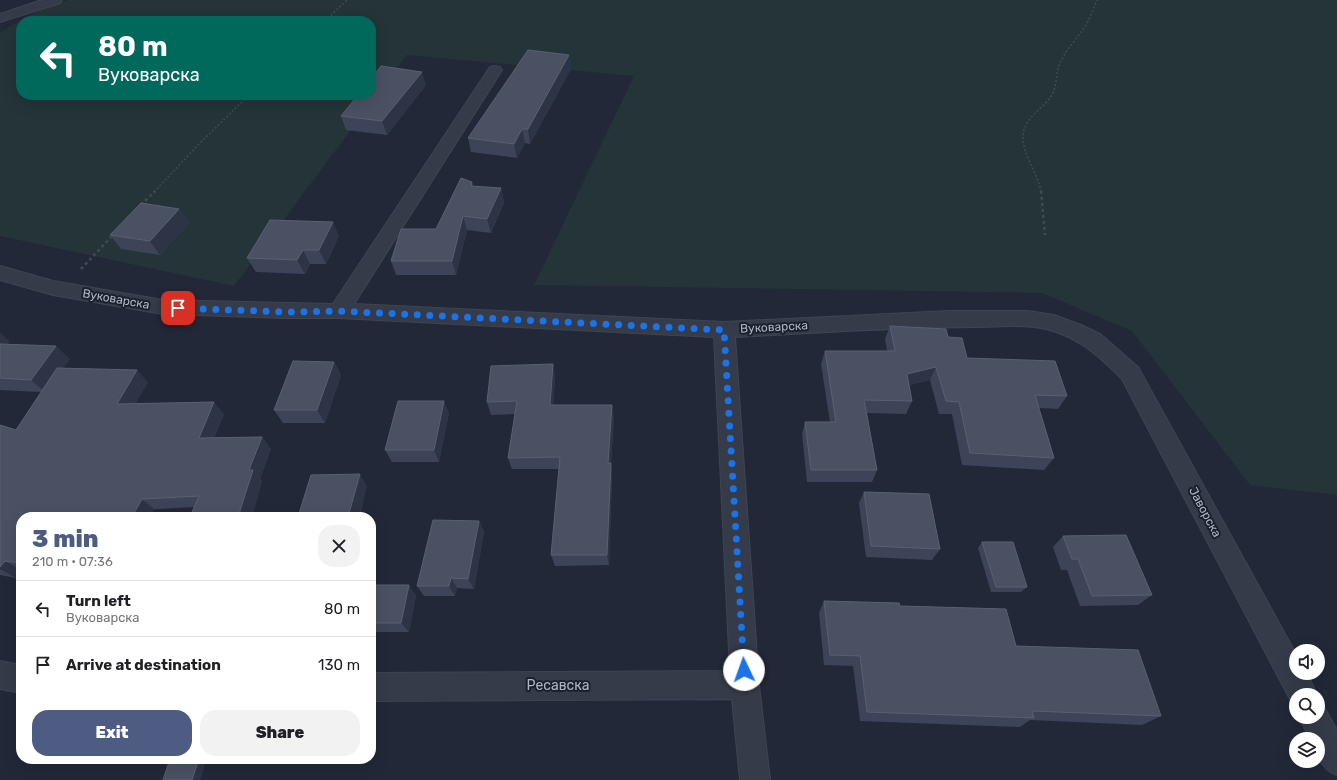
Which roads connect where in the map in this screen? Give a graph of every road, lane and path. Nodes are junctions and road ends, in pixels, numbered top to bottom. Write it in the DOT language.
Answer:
graph roads {
  1 [pos="55,0"];
  2 [pos="347,0"];
  3 [pos="1097,0"];
  4 [pos="330,16"];
  5 [pos="0,18"];
  6 [pos="495,70"];
  7 [pos="244,100"];
  8 [pos="138,209"];
  9 [pos="116,232"];
  10 [pos="1045,235"];
  11 [pos="0,273"];
  12 [pos="61,290"];
  13 [pos="339,311"];
  14 [pos="724,330"];
  15 [pos="1093,340"];
  16 [pos="0,675"];
  17 [pos="16,678"];
  18 [pos="745,685"];
  19 [pos="376,687"];
  20 [pos="1298,688"];
  21 [pos="1318,724"];
  22 [pos="1337,760"];
  23 [pos="755,780"];
  1 -- 5 [label="street"];
  2 -- 4 [label="path"];
  3 -- 10 [label="path"];
  6 -- 13 [label="street"];
  7 -- 8 [label="path"];
  9 -- 12 [label="path"];
  11 -- 12 [label="street, Вуковарска"];
  12 -- 13 [label="street, Вуковарска"];
  13 -- 14 [label="street, Вуковарска"];
  14 -- 15 [label="street, Вуковарска"];
  14 -- 18 [label="street"];
  15 -- 20 [label="street, Јаворска"];
  16 -- 17 [label="street"];
  18 -- 19 [label="street, Ресавска"];
  18 -- 23 [label="street"];
  21 -- 22 [label="street"];
}
